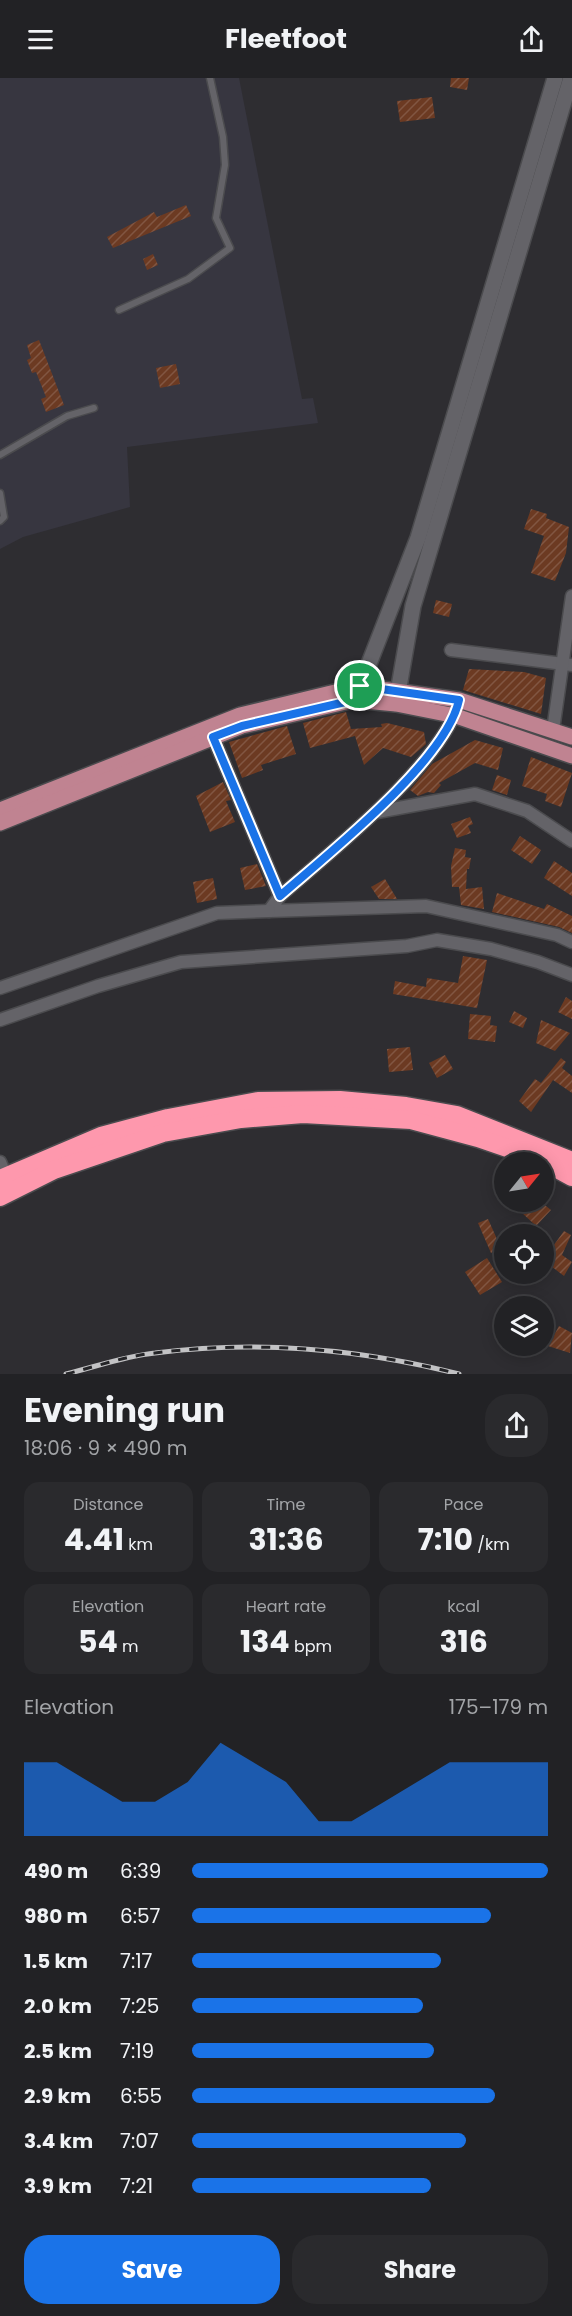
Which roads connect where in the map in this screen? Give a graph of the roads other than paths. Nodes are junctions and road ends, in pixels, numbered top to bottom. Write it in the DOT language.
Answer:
graph roads {
  1 [pos="210,78"];
  2 [pos="555,78"];
  3 [pos="570,78"];
  4 [pos="119,310"];
  5 [pos="94,408"];
  6 [pos="0,455"];
  7 [pos="0,494"];
  8 [pos="0,521"];
  9 [pos="572,596"];
  10 [pos="451,650"];
  11 [pos="567,664"];
  12 [pos="357,693"];
  13 [pos="397,697"];
  14 [pos="459,700"];
  15 [pos="456,716"];
  16 [pos="553,730"];
  17 [pos="213,737"];
  18 [pos="572,737"];
  19 [pos="572,756"];
  20 [pos="0,810"];
  21 [pos="377,812"];
  22 [pos="0,823"];
  23 [pos="572,841"];
  24 [pos="280,896"];
  25 [pos="269,911"];
  26 [pos="572,942"];
  27 [pos="572,975"];
  28 [pos="0,988"];
  29 [pos="0,1020"];
  30 [pos="572,1161"];
  31 [pos="2,1172"];
  32 [pos="572,1177"];
  33 [pos="0,1197"];
  1 -- 4 [label="lane"];
  2 -- 12 [label="street"];
  3 -- 13 [label="street"];
  5 -- 6 [label="lane"];
  7 -- 8 [label="lane"];
  9 -- 11 [label="street"];
  10 -- 11 [label="street"];
  11 -- 16 [label="street"];
  12 -- 13 [label="main road"];
  12 -- 17 [label="main road"];
  12 -- 20 [label="main road"];
  13 -- 14 [label="main road"];
  13 -- 15 [label="main road"];
  14 -- 15 [label="street"];
  14 -- 16 [label="main road"];
  15 -- 19 [label="main road"];
  15 -- 21 [label="street"];
  16 -- 18 [label="main road"];
  17 -- 22 [label="main road"];
  17 -- 24 [label="street"];
  21 -- 23 [label="street"];
  21 -- 24 [label="street"];
  24 -- 25 [label="street"];
  25 -- 26 [label="street"];
  25 -- 28 [label="street"];
  27 -- 29 [label="street"];
  30 -- 31 [label="highway"];
  32 -- 33 [label="highway"];
}
